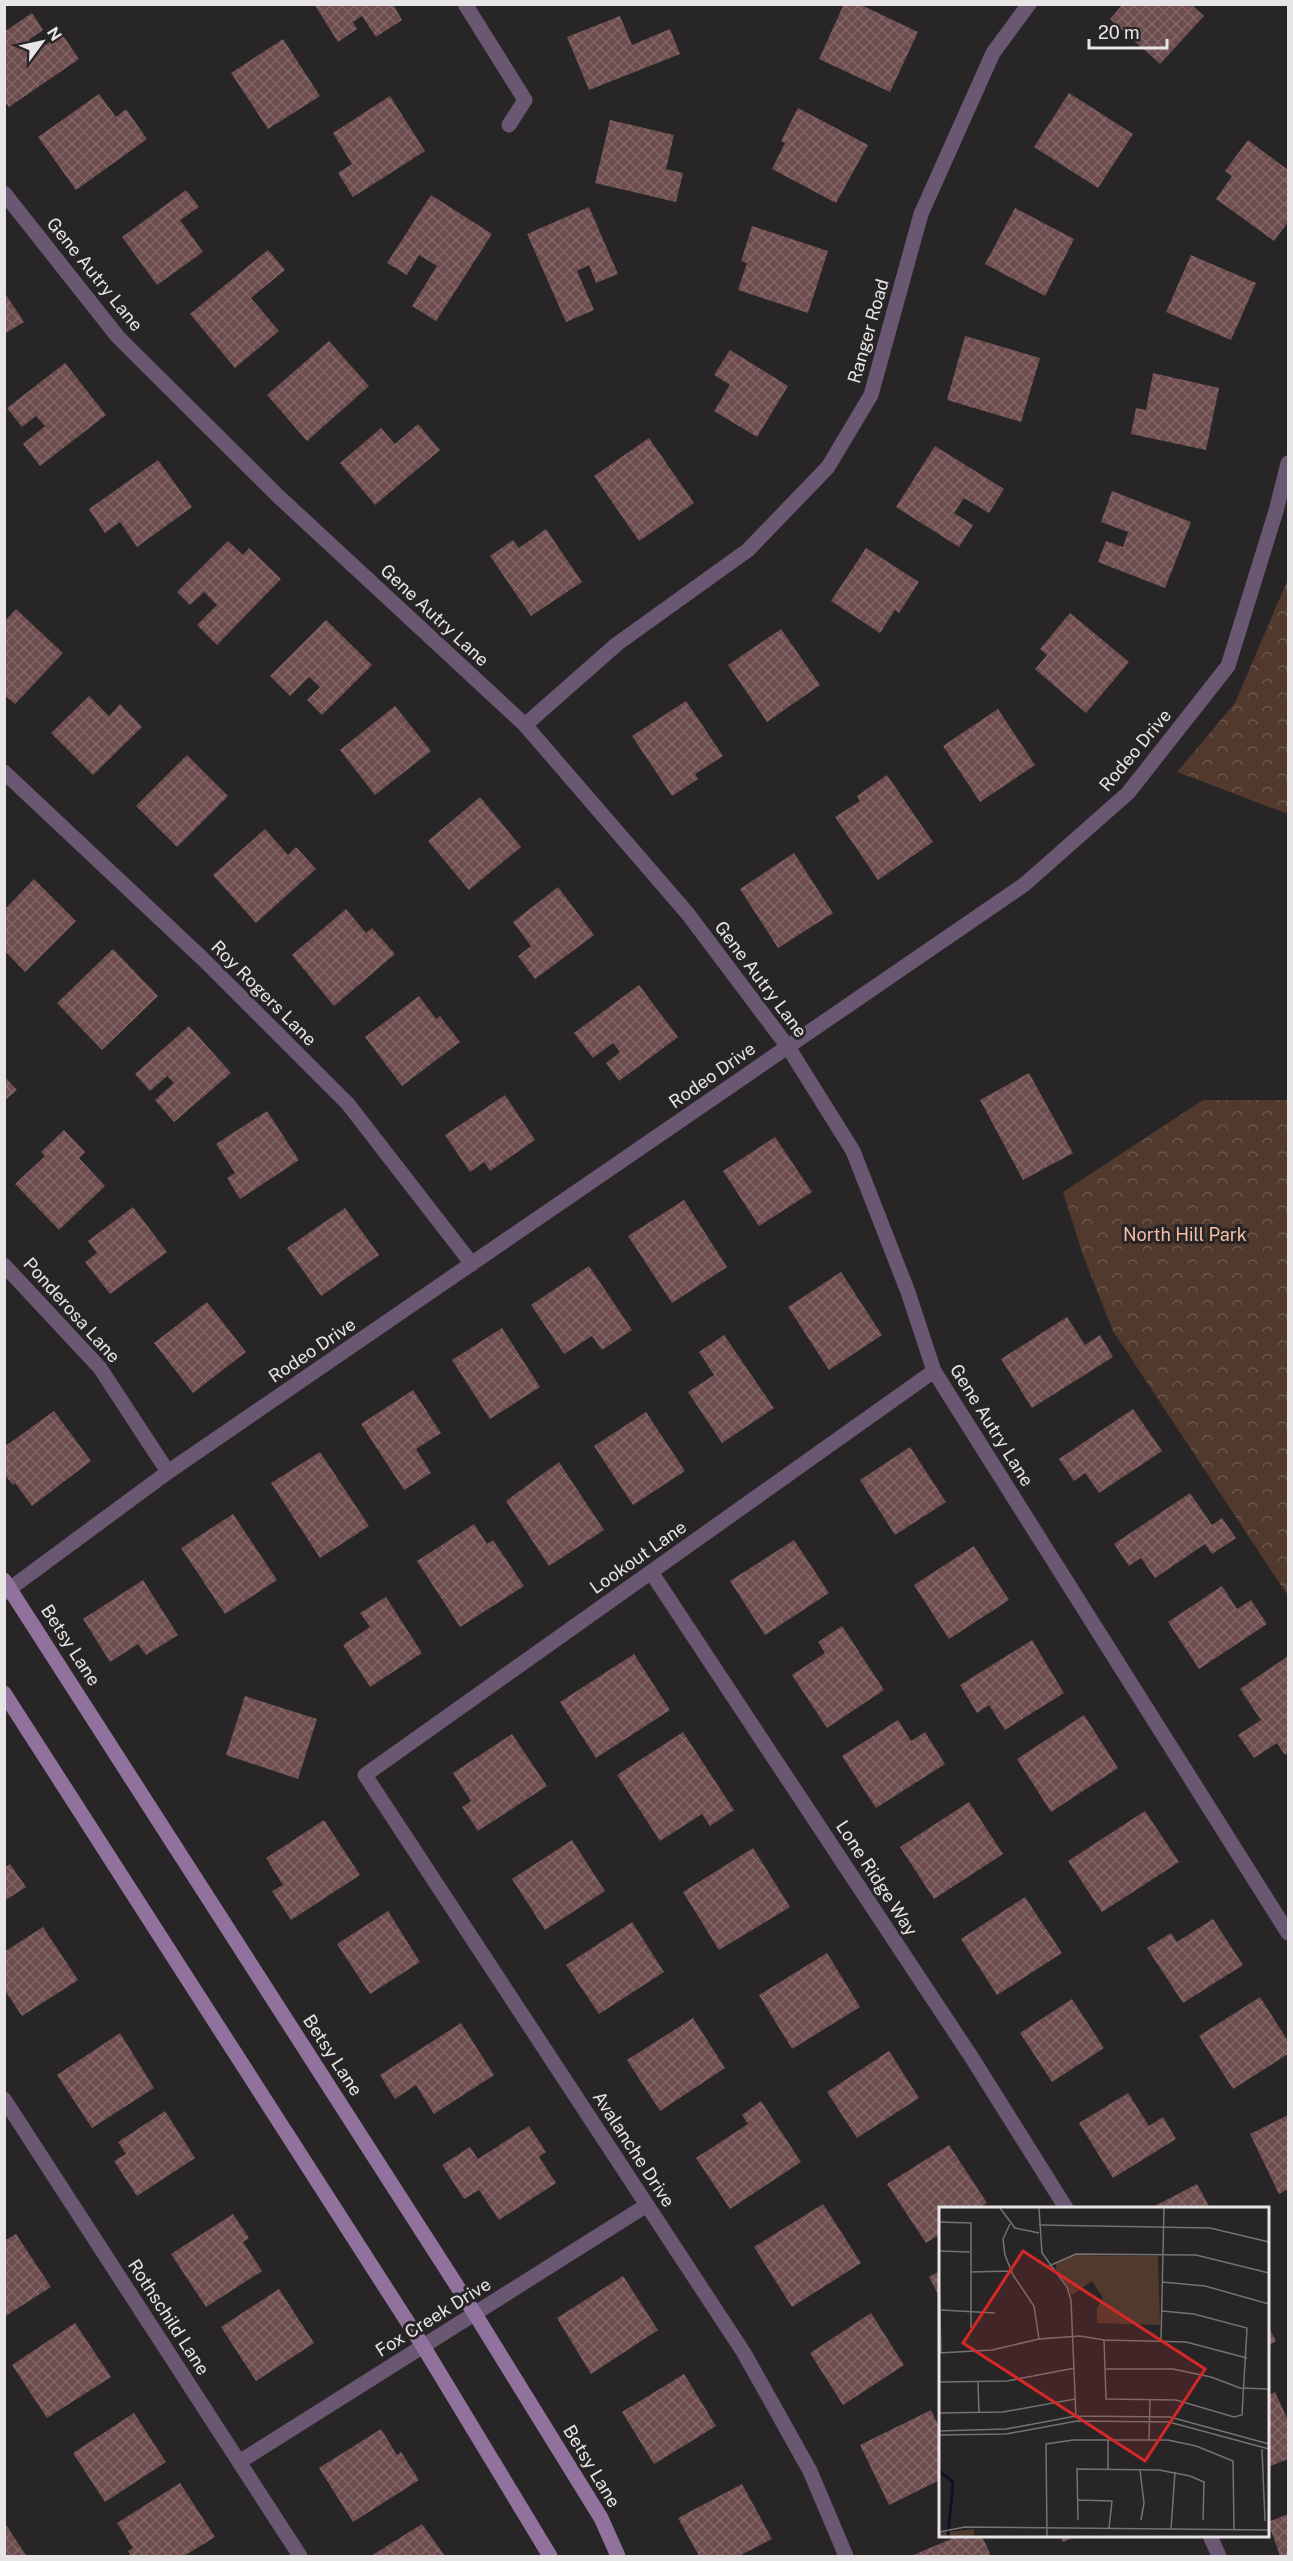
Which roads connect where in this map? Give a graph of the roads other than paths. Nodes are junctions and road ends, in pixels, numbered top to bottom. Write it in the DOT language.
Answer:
graph roads {
  1 [pos="465,4"];
  2 [pos="1026,6"];
  3 [pos="509,125"];
  4 [pos="4,193"];
  5 [pos="1288,463"];
  6 [pos="525,725"];
  7 [pos="4,772"];
  8 [pos="788,1047"];
  9 [pos="472,1264"];
  10 [pos="4,1265"];
  11 [pos="934,1371"];
  12 [pos="168,1472"];
  13 [pos="651,1572"];
  14 [pos="7,1587"];
  15 [pos="4,1693"];
  16 [pos="365,1775"];
  17 [pos="1288,1932"];
  18 [pos="4,2099"];
  19 [pos="647,2205"];
  20 [pos="1065,2207"];
  21 [pos="475,2314"];
  22 [pos="423,2346"];
  23 [pos="239,2462"];
  24 [pos="1211,2537"];
  25 [pos="300,2556"];
  26 [pos="550,2556"];
  27 [pos="618,2556"];
  28 [pos="846,2556"];
  29 [pos="1218,2556"];
  1 -- 3 [label="street"];
  2 -- 6 [label="street, Ranger Road"];
  4 -- 6 [label="street, Gene Autry Lane"];
  5 -- 8 [label="street, Rodeo Drive"];
  6 -- 8 [label="street, Gene Autry Lane"];
  7 -- 9 [label="street, Roy Rogers Lane"];
  8 -- 9 [label="street, Rodeo Drive"];
  8 -- 11 [label="street, Gene Autry Lane"];
  9 -- 12 [label="street, Rodeo Drive"];
  10 -- 12 [label="street, Ponderosa Lane"];
  11 -- 13 [label="street, Lookout Lane"];
  11 -- 17 [label="street, Gene Autry Lane"];
  12 -- 14 [label="street, Rodeo Drive"];
  13 -- 16 [label="street, Lookout Lane"];
  13 -- 20 [label="street, Lone Ridge Way"];
  14 -- 21 [label="main road, Betsy Lane"];
  15 -- 22 [label="main road"];
  16 -- 19 [label="street, Avalanche Drive"];
  18 -- 23 [label="street, Rothschild Lane"];
  19 -- 21 [label="street, Fox Creek Drive"];
  19 -- 28 [label="street, Avalanche Drive"];
  21 -- 22 [label="street, Fox Creek Drive"];
  21 -- 27 [label="main road, Betsy Lane"];
  22 -- 23 [label="street, Fox Creek Drive"];
  22 -- 26 [label="main road"];
  23 -- 25 [label="street, Rothschild Lane"];
  24 -- 29 [label="street"];
}
